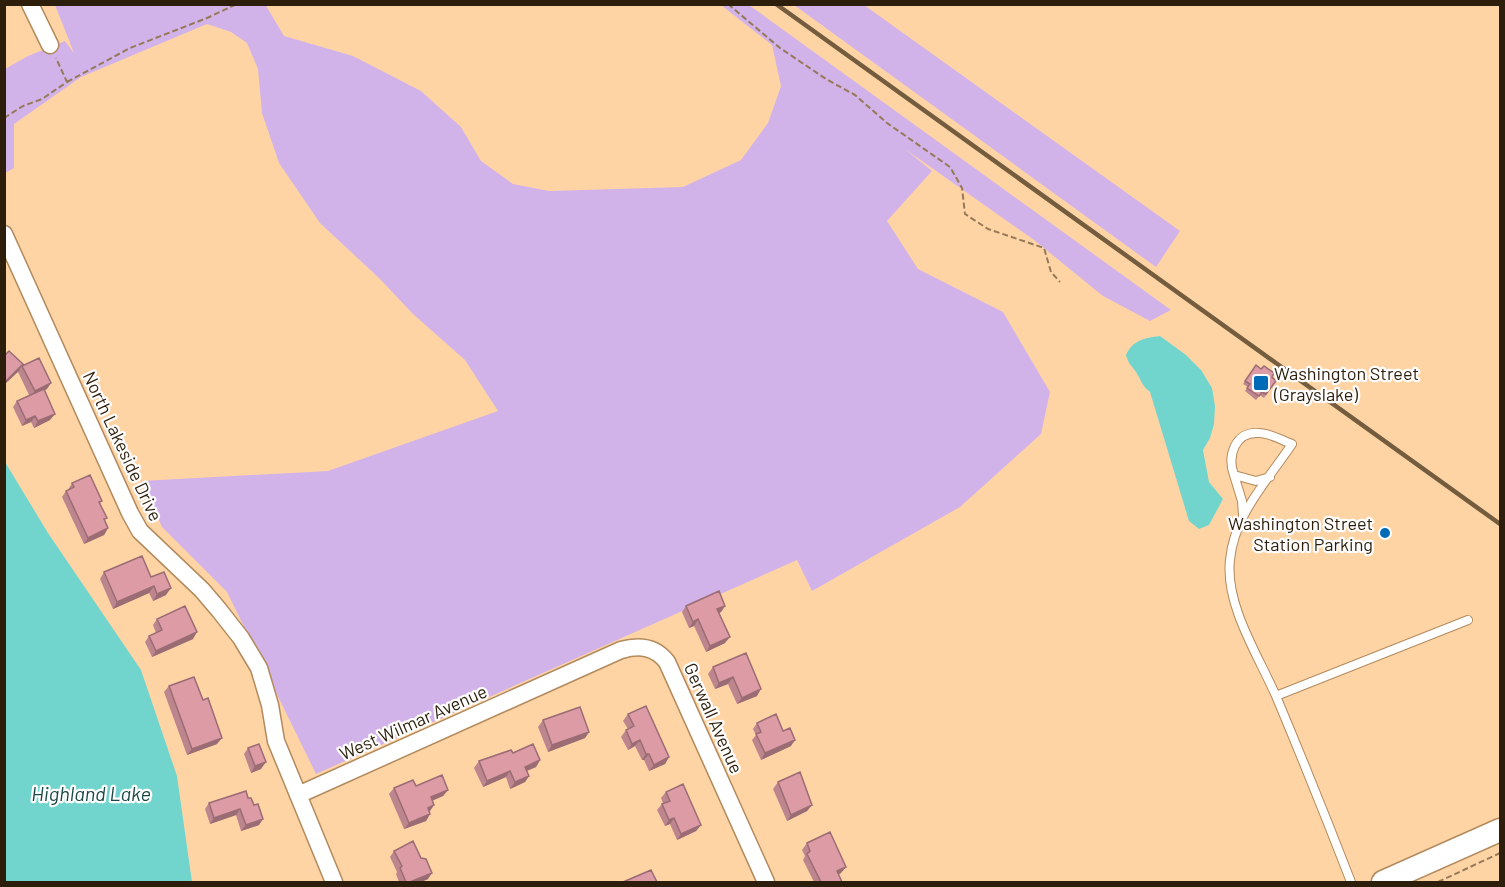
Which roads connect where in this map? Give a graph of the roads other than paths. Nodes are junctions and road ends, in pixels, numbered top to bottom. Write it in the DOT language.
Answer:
graph roads {
  1 [pos="30,4"];
  2 [pos="50,45"];
  3 [pos="4,234"];
  4 [pos="1234,475"];
  5 [pos="1270,477"];
  6 [pos="1243,515"];
  7 [pos="1468,620"];
  8 [pos="544,685"];
  9 [pos="1276,696"];
  10 [pos="298,795"];
  11 [pos="1500,830"];
  12 [pos="334,882"];
  13 [pos="766,882"];
  14 [pos="1351,882"];
  15 [pos="1383,882"];
  1 -- 2 [label="street"];
  3 -- 10 [label="street, North Lakeside Drive"];
  4 -- 5 [label="lane"];
  4 -- 5 [label="lane"];
  4 -- 6 [label="lane"];
  5 -- 6 [label="lane"];
  6 -- 9 [label="lane"];
  7 -- 9 [label="lane"];
  8 -- 10 [label="street, West Wilmar Avenue"];
  8 -- 13 [label="street, Gerwall Avenue"];
  9 -- 14 [label="lane"];
  10 -- 12 [label="street, North Lakeside Drive"];
  11 -- 15 [label="main road"];
}
